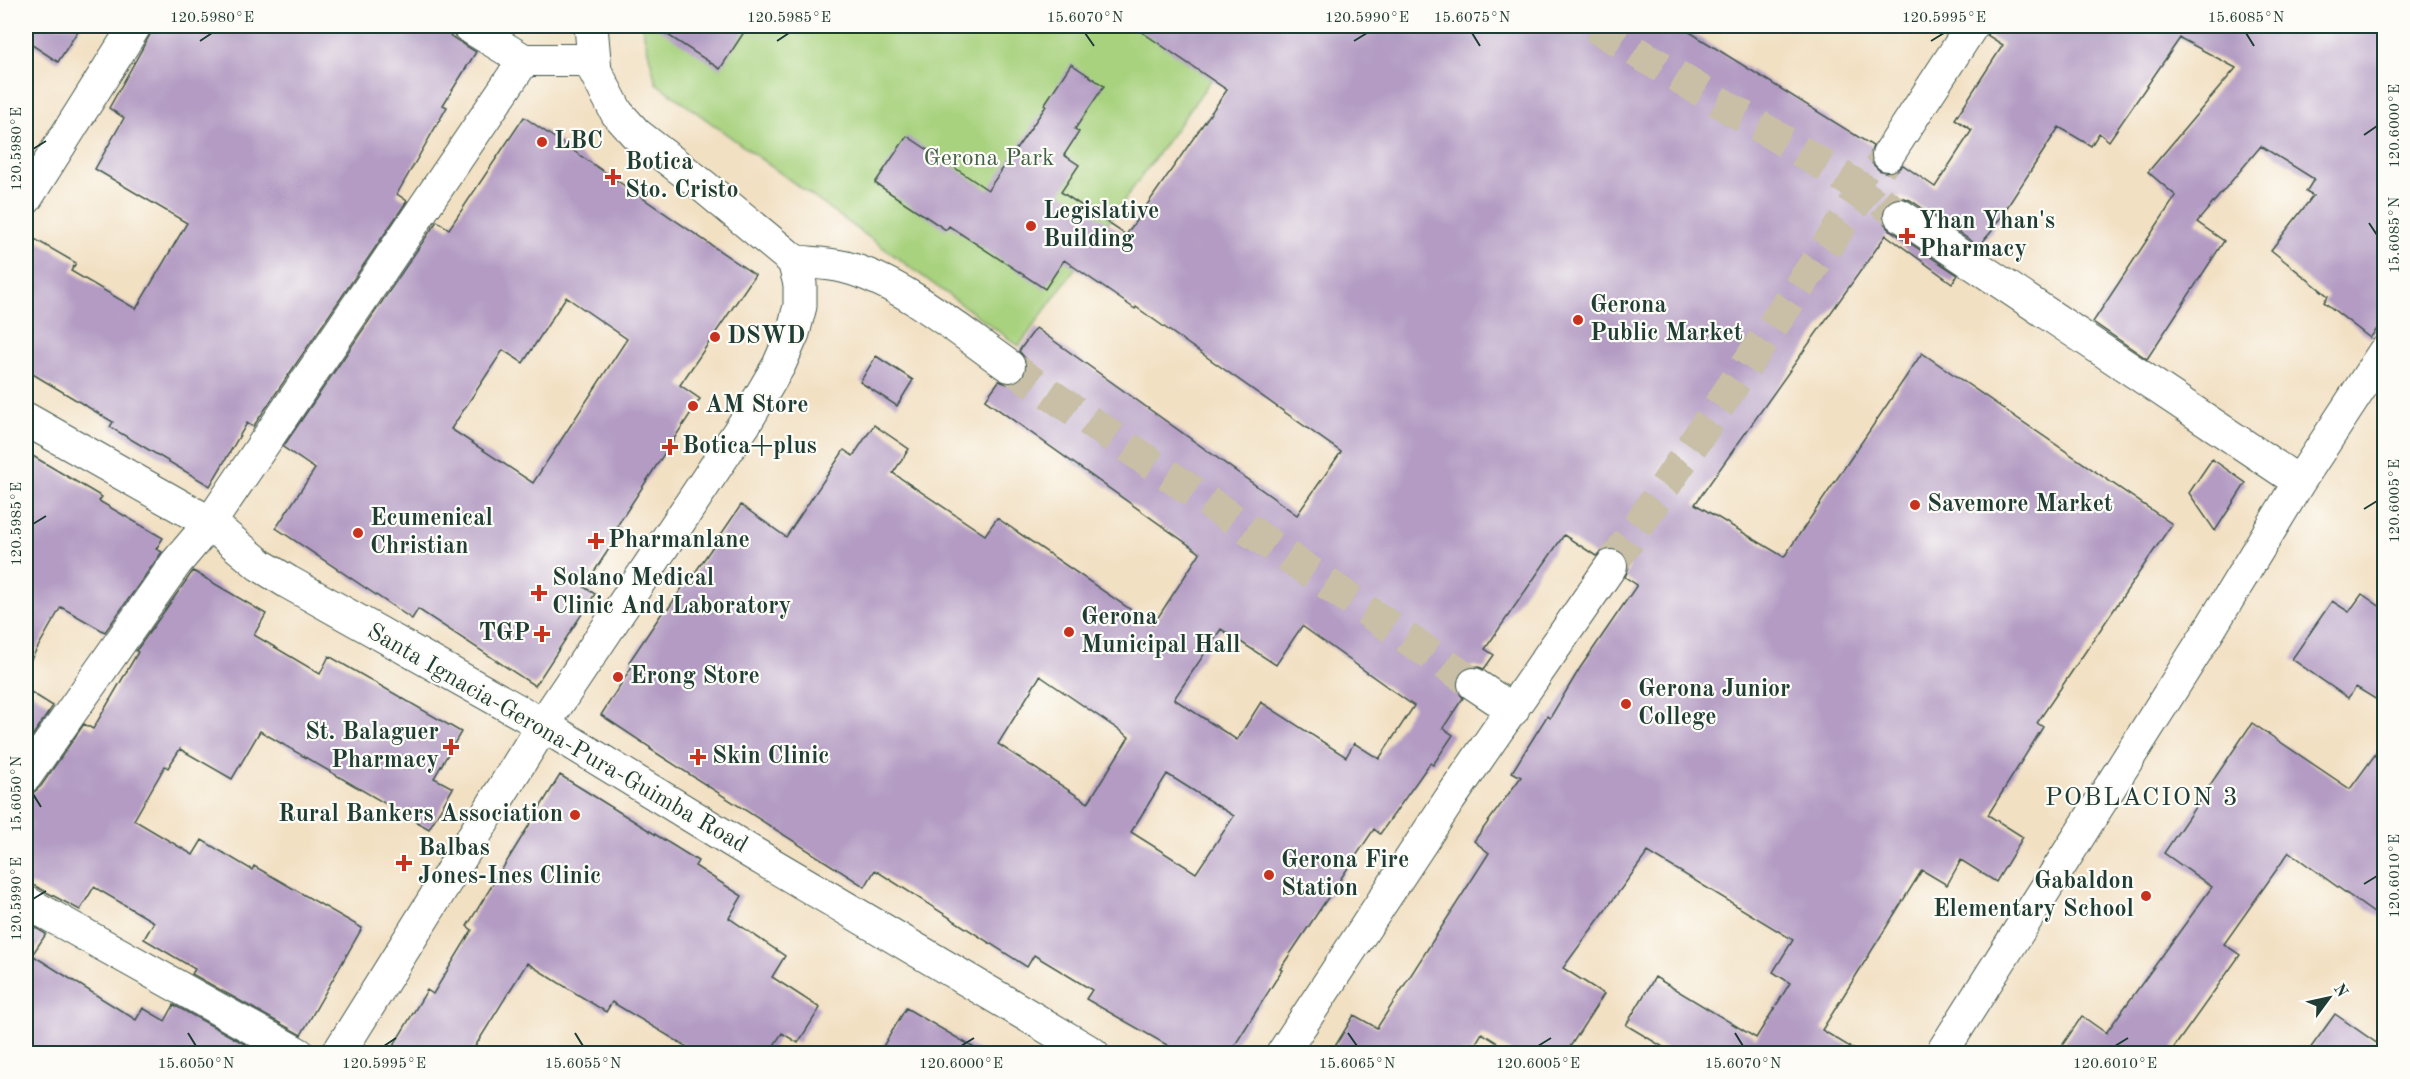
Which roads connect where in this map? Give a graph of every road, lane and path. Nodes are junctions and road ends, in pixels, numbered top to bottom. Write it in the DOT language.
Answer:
graph roads {
  1 [pos="135,26"];
  2 [pos="468,26"];
  3 [pos="591,26"];
  4 [pos="1972,26"];
  5 [pos="524,60"];
  6 [pos="593,60"];
  7 [pos="1888,155"];
  8 [pos="26,199"];
  9 [pos="1900,215"];
  10 [pos="794,261"];
  11 [pos="2385,352"];
  12 [pos="1009,366"];
  13 [pos="26,419"];
  14 [pos="2299,483"];
  15 [pos="210,523"];
  16 [pos="1611,566"];
  17 [pos="1474,684"];
  18 [pos="1513,710"];
  19 [pos="543,725"];
  20 [pos="26,776"];
  21 [pos="26,903"];
  22 [pos="299,1053"];
  23 [pos="338,1053"];
  24 [pos="1093,1053"];
  25 [pos="1282,1053"];
  26 [pos="1941,1053"];
  1 -- 8 [label="street"];
  2 -- 5 [label="street"];
  3 -- 6 [label="main road"];
  4 -- 7 [label="street"];
  5 -- 6 [label="street"];
  5 -- 15 [label="street"];
  6 -- 10 [label="main road"];
  9 -- 14 [label="street"];
  10 -- 12 [label="street"];
  10 -- 19 [label="main road"];
  11 -- 14 [label="street"];
  13 -- 15 [label="main road, Santa Ignacia-Gerona-Pura-Guimba Road"];
  14 -- 26 [label="street"];
  15 -- 19 [label="main road, Santa Ignacia-Gerona-Pura-Guimba Road"];
  15 -- 20 [label="street"];
  16 -- 18 [label="street"];
  17 -- 18 [label="street"];
  18 -- 25 [label="street"];
  19 -- 23 [label="main road"];
  19 -- 24 [label="main road, Santa Ignacia-Gerona-Pura-Guimba Road"];
  21 -- 22 [label="street"];
}
